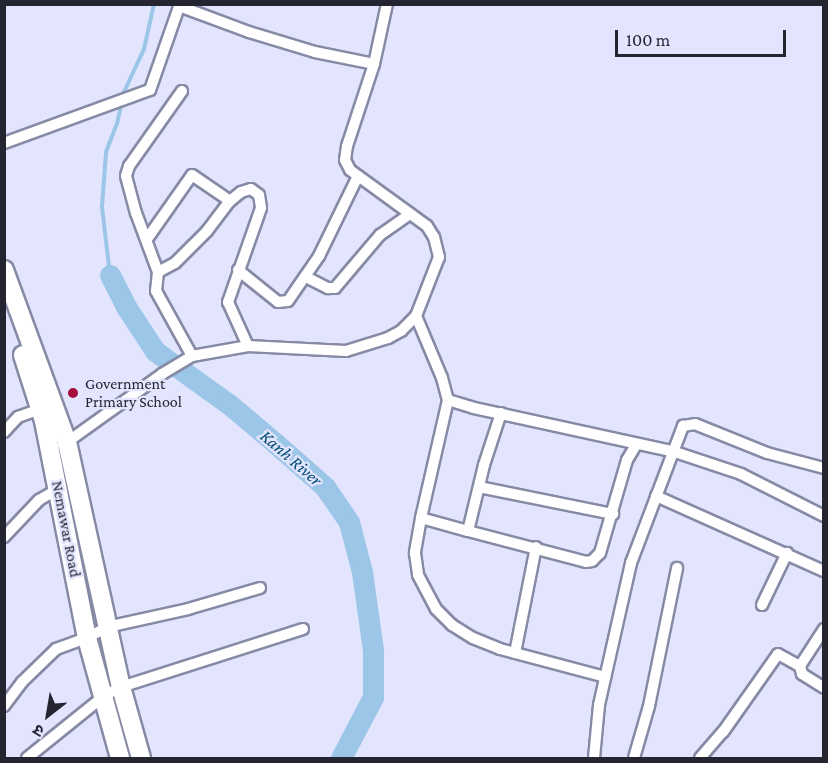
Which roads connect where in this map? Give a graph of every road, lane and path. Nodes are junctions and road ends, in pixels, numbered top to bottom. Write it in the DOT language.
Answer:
graph roads {
  1 [pos="387,4"];
  2 [pos="180,5"];
  3 [pos="374,64"];
  4 [pos="182,91"];
  5 [pos="4,143"];
  6 [pos="358,176"];
  7 [pos="230,201"];
  8 [pos="410,214"];
  9 [pos="147,239"];
  10 [pos="4,270"];
  11 [pos="238,270"];
  12 [pos="158,272"];
  13 [pos="306,277"];
  14 [pos="4,301"];
  15 [pos="416,316"];
  16 [pos="248,346"];
  17 [pos="192,356"];
  18 [pos="447,395"];
  19 [pos="40,409"];
  20 [pos="501,413"];
  21 [pos="4,432"];
  22 [pos="66,442"];
  23 [pos="636,445"];
  24 [pos="672,451"];
  25 [pos="51,454"];
  26 [pos="824,468"];
  27 [pos="479,487"];
  28 [pos="58,489"];
  29 [pos="656,496"];
  30 [pos="613,514"];
  31 [pos="824,516"];
  32 [pos="421,518"];
  33 [pos="468,531"];
  34 [pos="4,537"];
  35 [pos="536,547"];
  36 [pos="787,553"];
  37 [pos="676,568"];
  38 [pos="824,571"];
  39 [pos="260,588"];
  40 [pos="762,605"];
  41 [pos="107,627"];
  42 [pos="303,629"];
  43 [pos="824,629"];
  44 [pos="87,638"];
  45 [pos="515,653"];
  46 [pos="800,666"];
  47 [pos="605,677"];
  48 [pos="121,687"];
  49 [pos="824,688"];
  50 [pos="104,696"];
  51 [pos="4,706"];
  52 [pos="27,759"];
  53 [pos="120,759"];
  54 [pos="141,759"];
  55 [pos="594,759"];
  56 [pos="634,759"];
  57 [pos="700,759"];
  1 -- 3 [label="street"];
  2 -- 3 [label="street"];
  2 -- 5 [label="street"];
  3 -- 6 [label="street"];
  4 -- 9 [label="street"];
  6 -- 8 [label="street"];
  6 -- 13 [label="street"];
  7 -- 9 [label="street"];
  7 -- 11 [label="street"];
  7 -- 12 [label="street"];
  8 -- 13 [label="street"];
  8 -- 15 [label="street"];
  9 -- 12 [label="street"];
  10 -- 22 [label="highway"];
  11 -- 13 [label="street"];
  11 -- 16 [label="street"];
  12 -- 17 [label="street"];
  14 -- 19 [label="highway, Nemawar Road"];
  15 -- 16 [label="street"];
  15 -- 18 [label="street"];
  16 -- 17 [label="street"];
  17 -- 22 [label="street"];
  18 -- 20 [label="street"];
  18 -- 32 [label="street"];
  19 -- 21 [label="street"];
  19 -- 25 [label="highway, Nemawar Road"];
  20 -- 23 [label="street"];
  20 -- 27 [label="street"];
  22 -- 25 [label="street"];
  22 -- 41 [label="highway"];
  23 -- 24 [label="street"];
  23 -- 30 [label="street"];
  24 -- 26 [label="street"];
  24 -- 29 [label="street"];
  24 -- 31 [label="street"];
  25 -- 28 [label="highway, Nemawar Road"];
  27 -- 30 [label="street"];
  27 -- 33 [label="street"];
  28 -- 34 [label="street"];
  28 -- 44 [label="highway, Nemawar Road"];
  29 -- 36 [label="street"];
  29 -- 47 [label="street"];
  30 -- 35 [label="street"];
  32 -- 33 [label="street"];
  32 -- 45 [label="street"];
  33 -- 35 [label="street"];
  35 -- 45 [label="street"];
  36 -- 38 [label="street"];
  36 -- 40 [label="street"];
  37 -- 56 [label="street"];
  39 -- 41 [label="street"];
  41 -- 44 [label="street"];
  41 -- 48 [label="highway"];
  42 -- 48 [label="street"];
  43 -- 46 [label="street"];
  44 -- 50 [label="highway, Nemawar Road"];
  44 -- 51 [label="street"];
  45 -- 47 [label="street"];
  46 -- 49 [label="street"];
  46 -- 57 [label="street"];
  47 -- 55 [label="street"];
  48 -- 50 [label="street"];
  48 -- 54 [label="highway"];
  50 -- 52 [label="street"];
  50 -- 53 [label="highway, Nemawar Road"];
}
